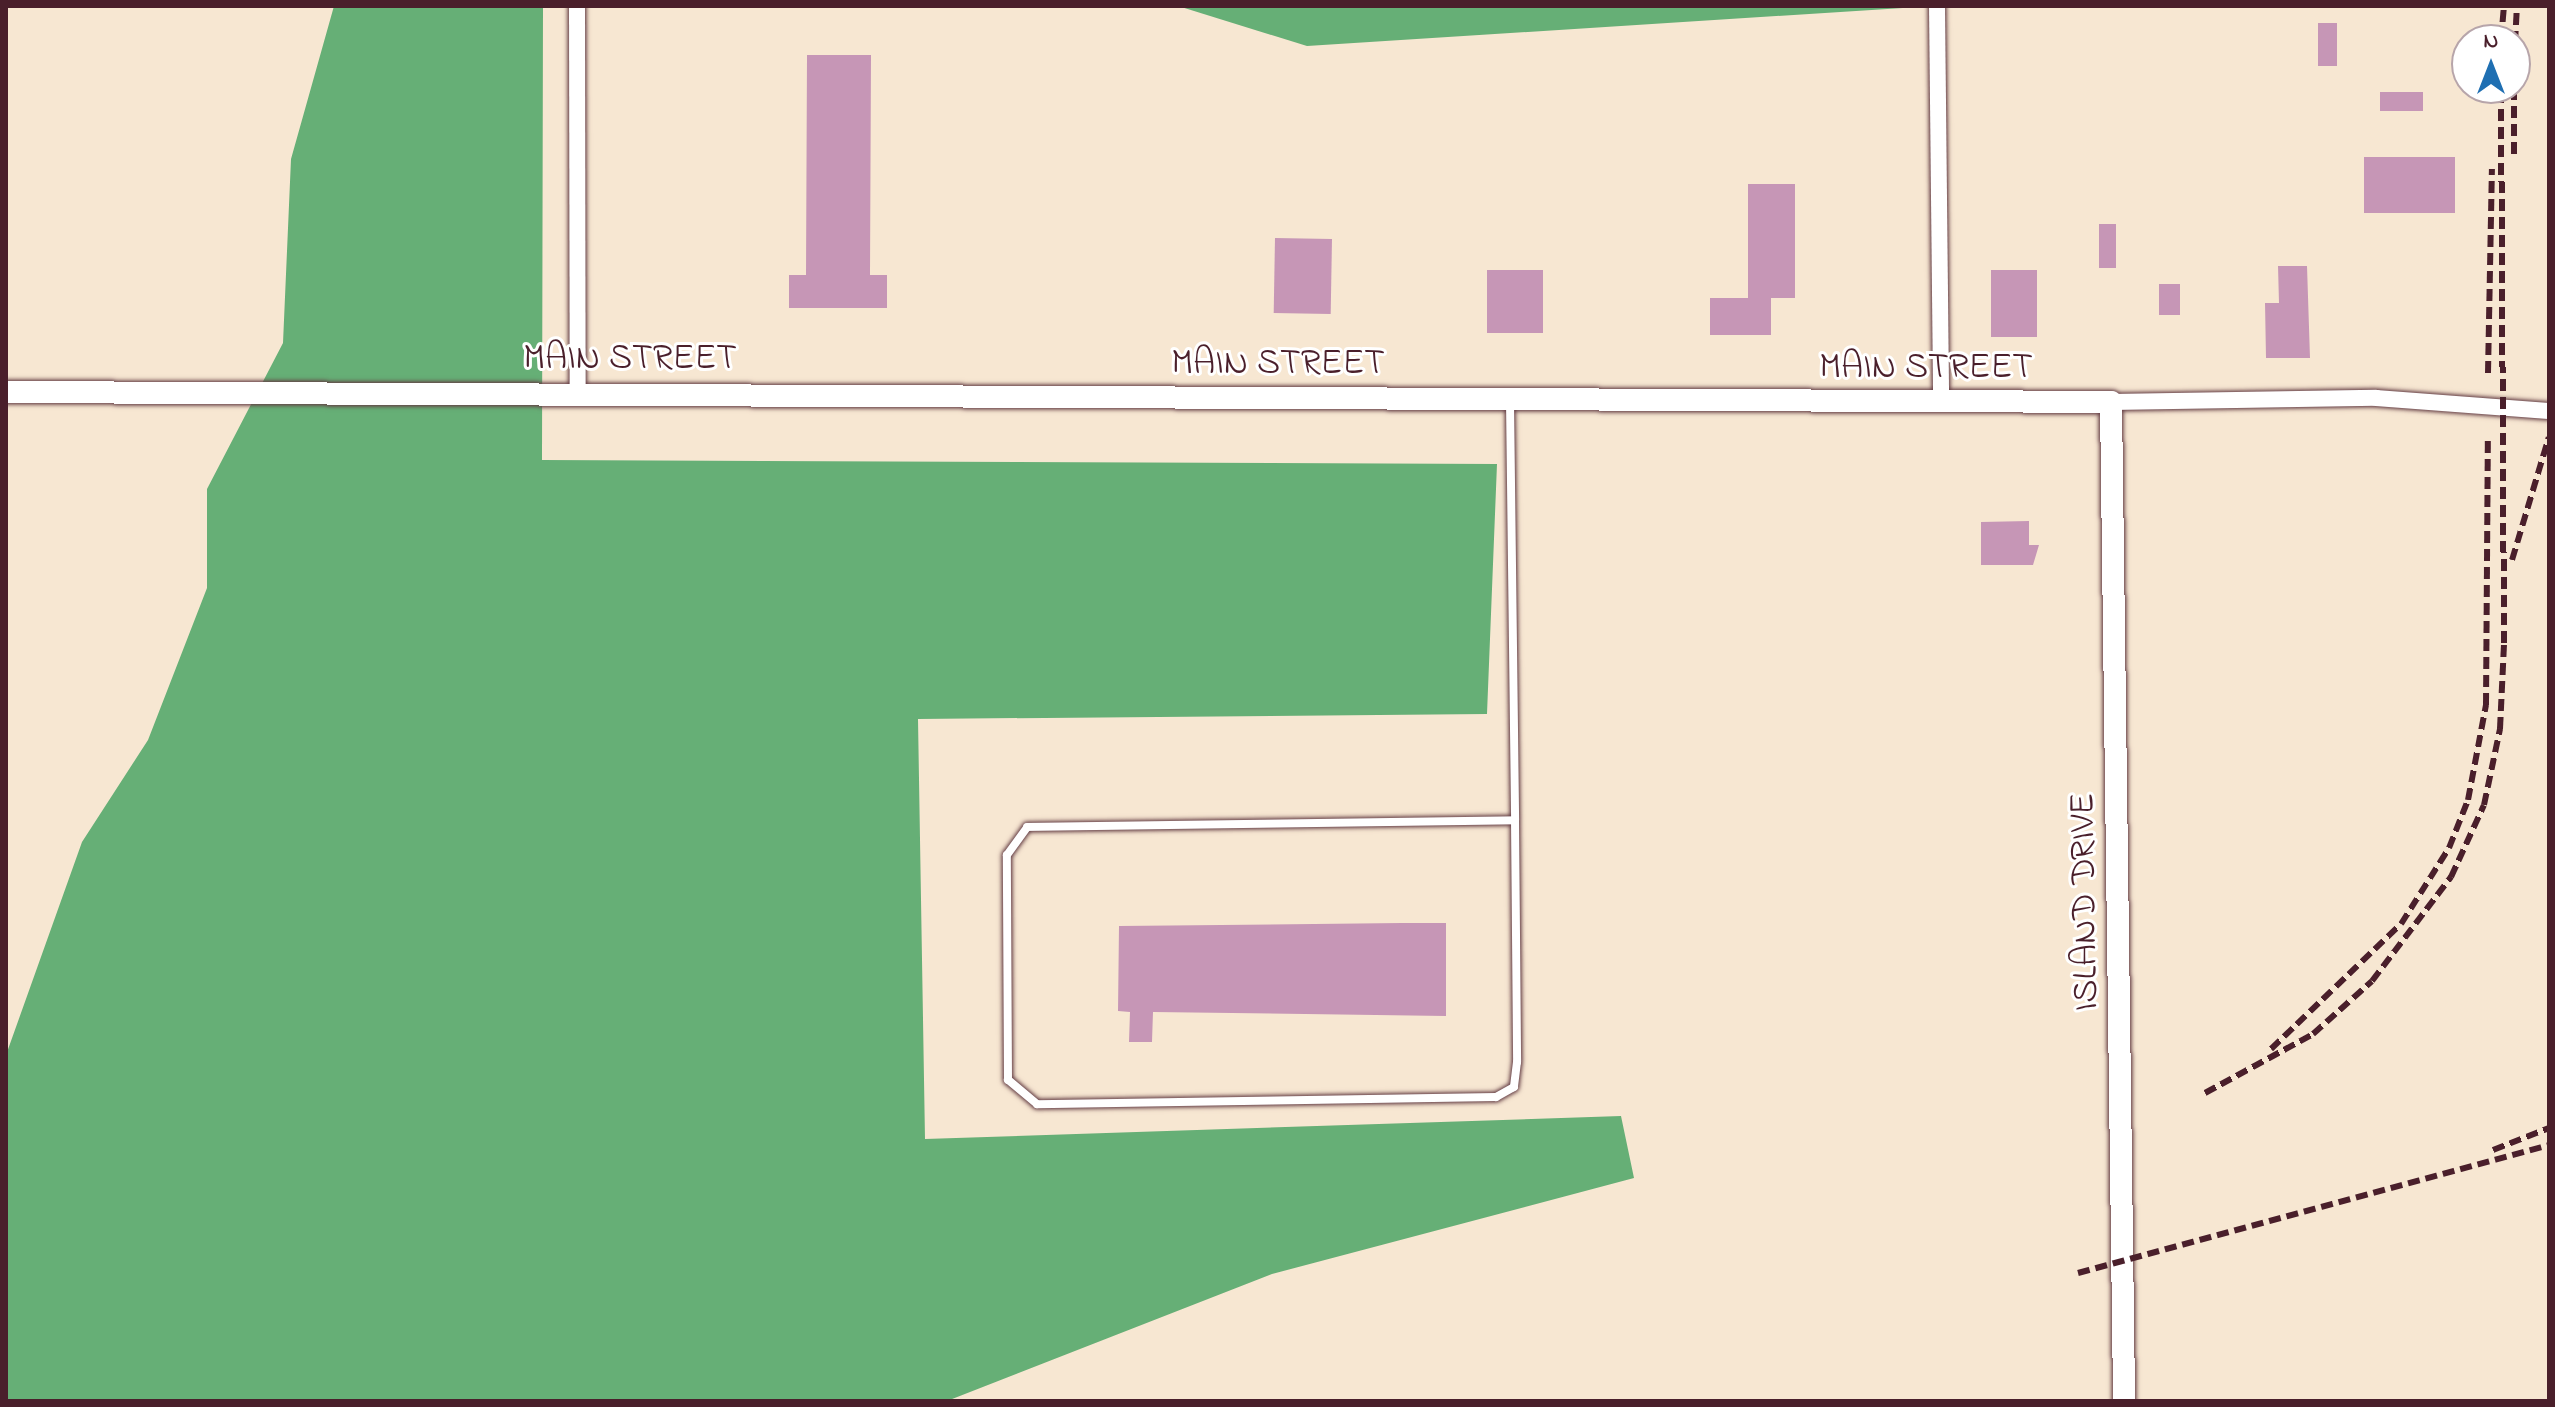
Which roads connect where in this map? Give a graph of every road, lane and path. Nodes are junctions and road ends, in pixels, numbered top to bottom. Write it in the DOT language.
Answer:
graph roads {
  1 [pos="577,6"];
  2 [pos="1937,6"];
  3 [pos="6,392"];
  4 [pos="578,393"];
  5 [pos="1510,401"];
  6 [pos="2111,402"];
  7 [pos="1941,404"];
  8 [pos="2549,411"];
  9 [pos="1515,820"];
  10 [pos="2124,1401"];
  1 -- 4 [label="street"];
  2 -- 7 [label="street"];
  3 -- 4 [label="street, MAIN STREET"];
  4 -- 5 [label="street, MAIN STREET"];
  5 -- 7 [label="street, MAIN STREET"];
  5 -- 9 [label="lane"];
  6 -- 7 [label="street, MAIN STREET"];
  6 -- 8 [label="street, MAIN STREET"];
  6 -- 10 [label="street, ISLAND DRIVE"];
  9 -- 9 [label="lane"];
}
